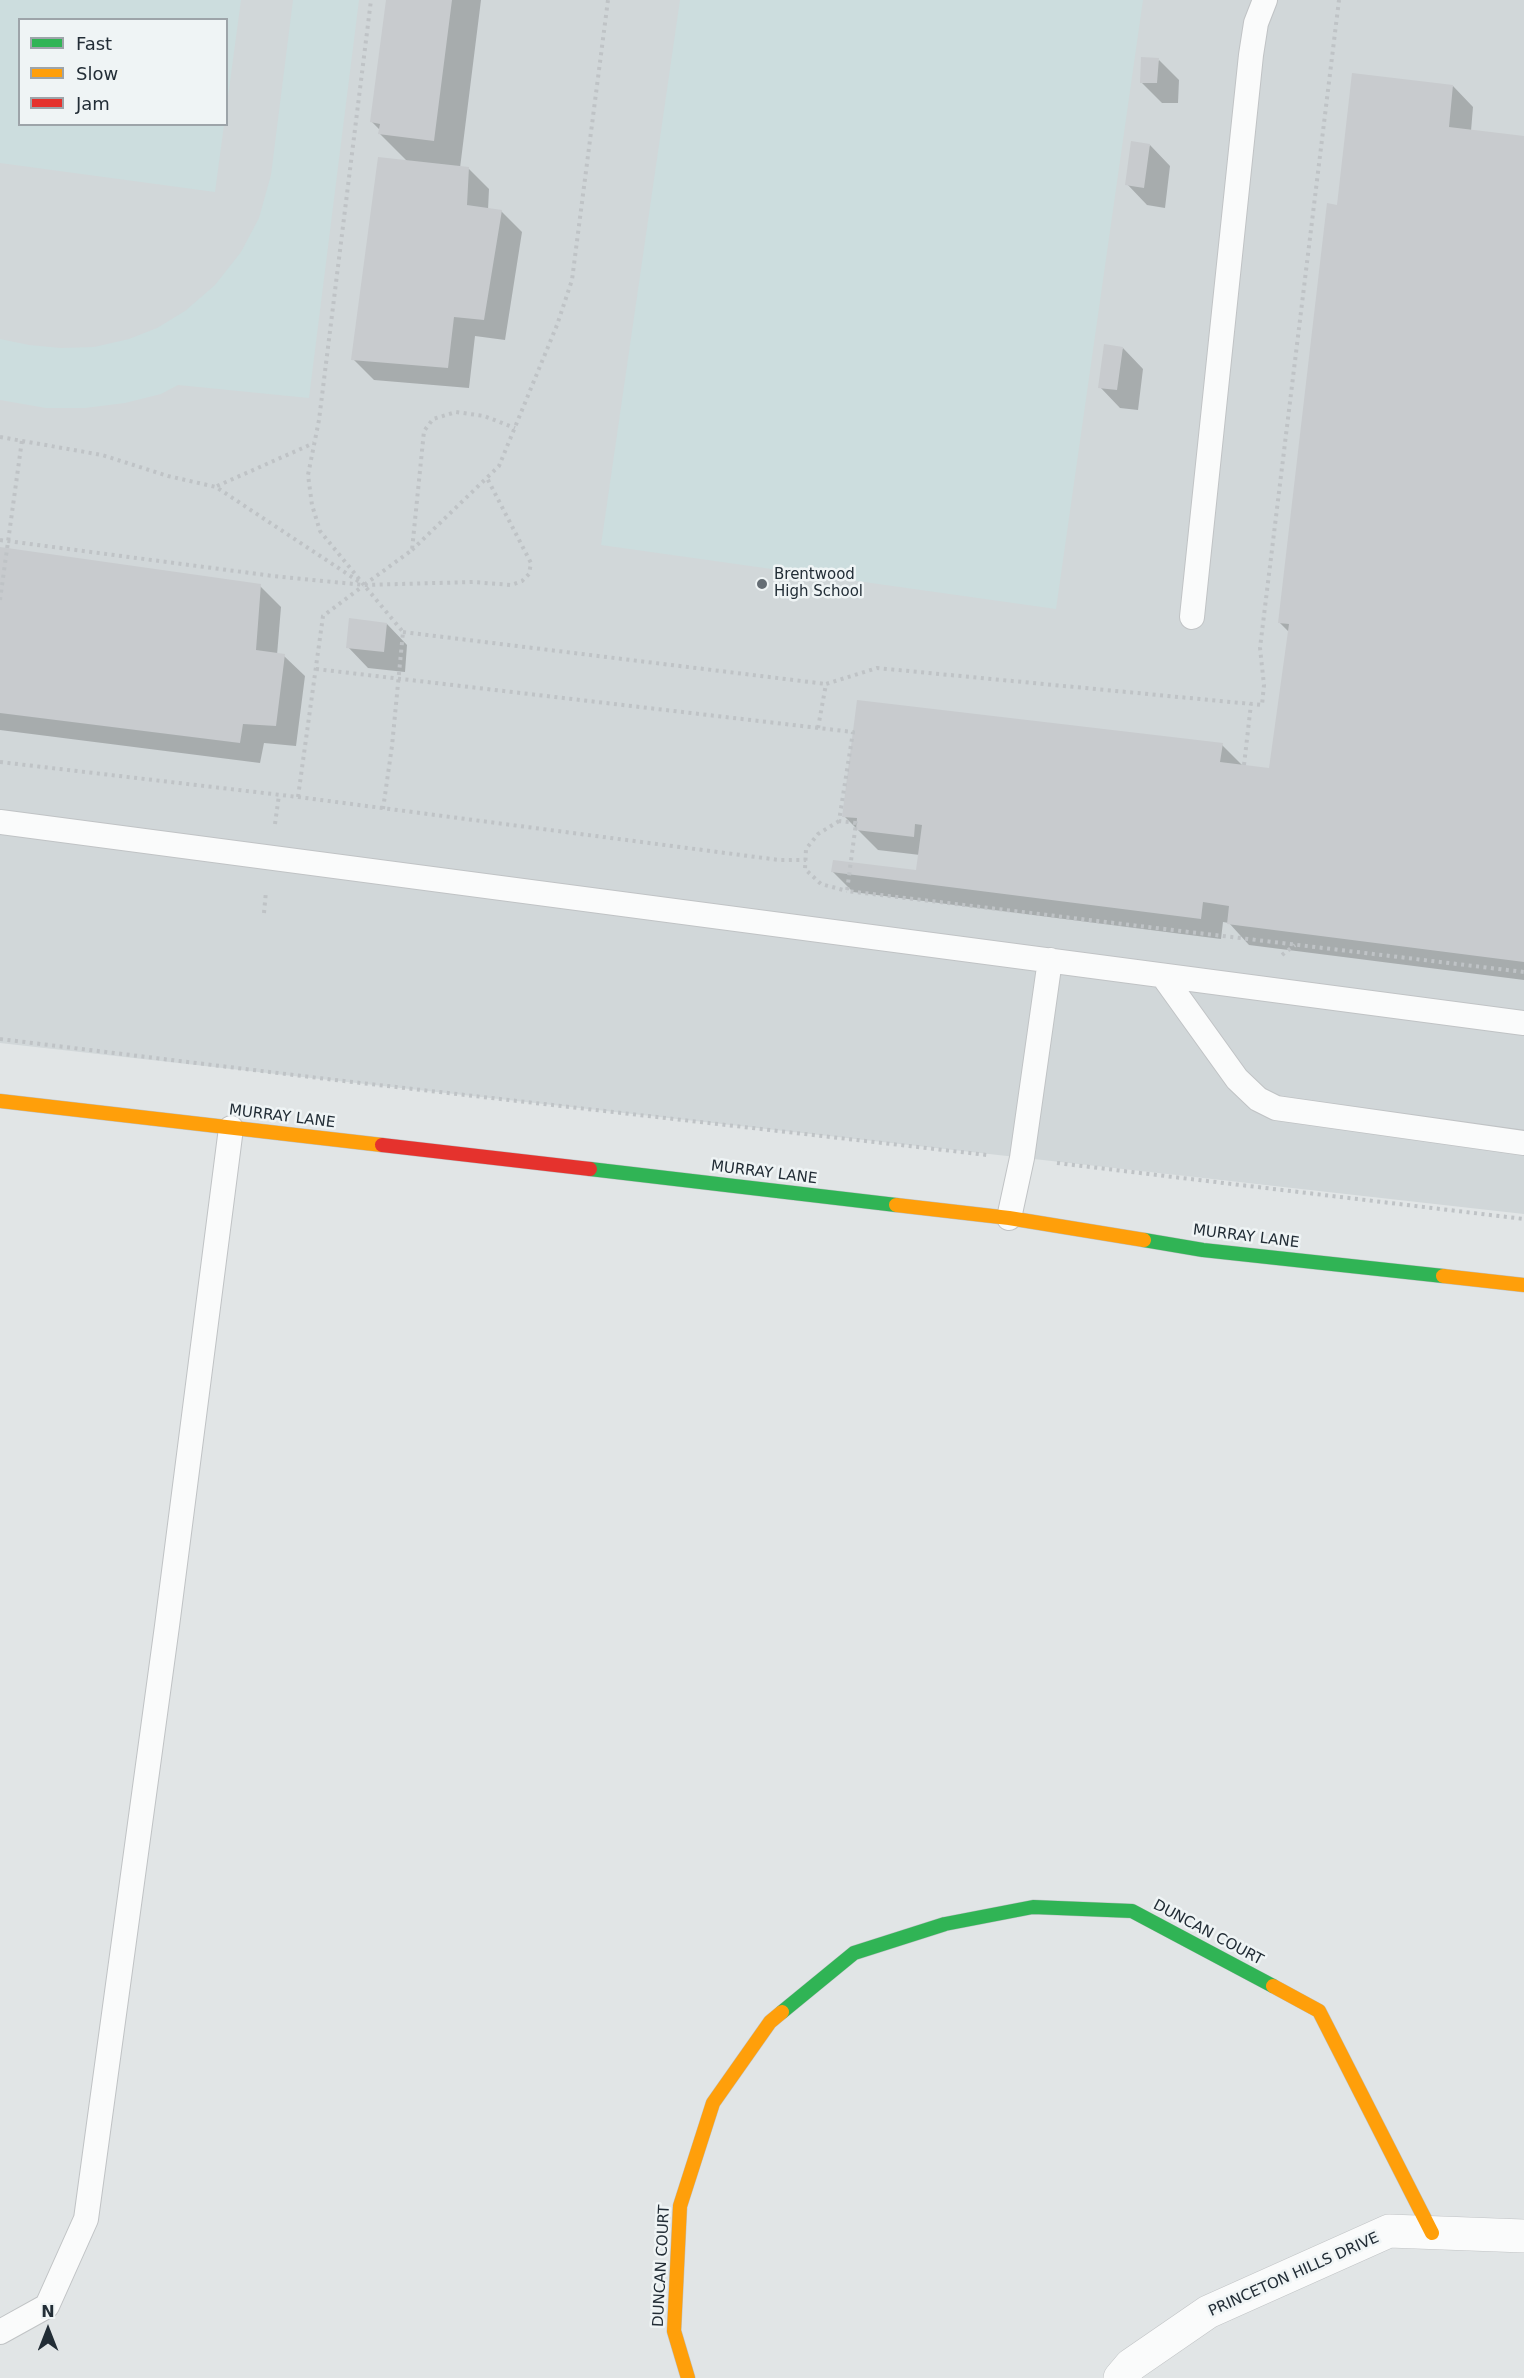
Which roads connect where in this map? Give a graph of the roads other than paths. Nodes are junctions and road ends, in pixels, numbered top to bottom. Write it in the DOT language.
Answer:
graph roads {
  1 [pos="1265,0"];
  2 [pos="1192,617"];
  3 [pos="0,822"];
  4 [pos="1050,960"];
  5 [pos="1163,976"];
  6 [pos="1524,1023"];
  7 [pos="0,1101"];
  8 [pos="231,1128"];
  9 [pos="1524,1143"];
  10 [pos="1009,1218"];
  11 [pos="1524,1285"];
  12 [pos="1432,2233"];
  13 [pos="1524,2236"];
  14 [pos="0,2332"];
  15 [pos="688,2378"];
  16 [pos="1120,2378"];
  1 -- 2 [label="lane"];
  3 -- 4 [label="lane"];
  4 -- 5 [label="lane"];
  4 -- 10 [label="lane"];
  5 -- 6 [label="lane"];
  5 -- 9 [label="lane"];
  7 -- 8 [label="main road, MURRAY LANE"];
  8 -- 10 [label="main road, MURRAY LANE"];
  8 -- 14 [label="lane"];
  10 -- 11 [label="main road, MURRAY LANE"];
  12 -- 13 [label="street, PRINCETON HILLS DRIVE"];
  12 -- 15 [label="main road, DUNCAN COURT"];
  12 -- 16 [label="street, PRINCETON HILLS DRIVE"];
}
